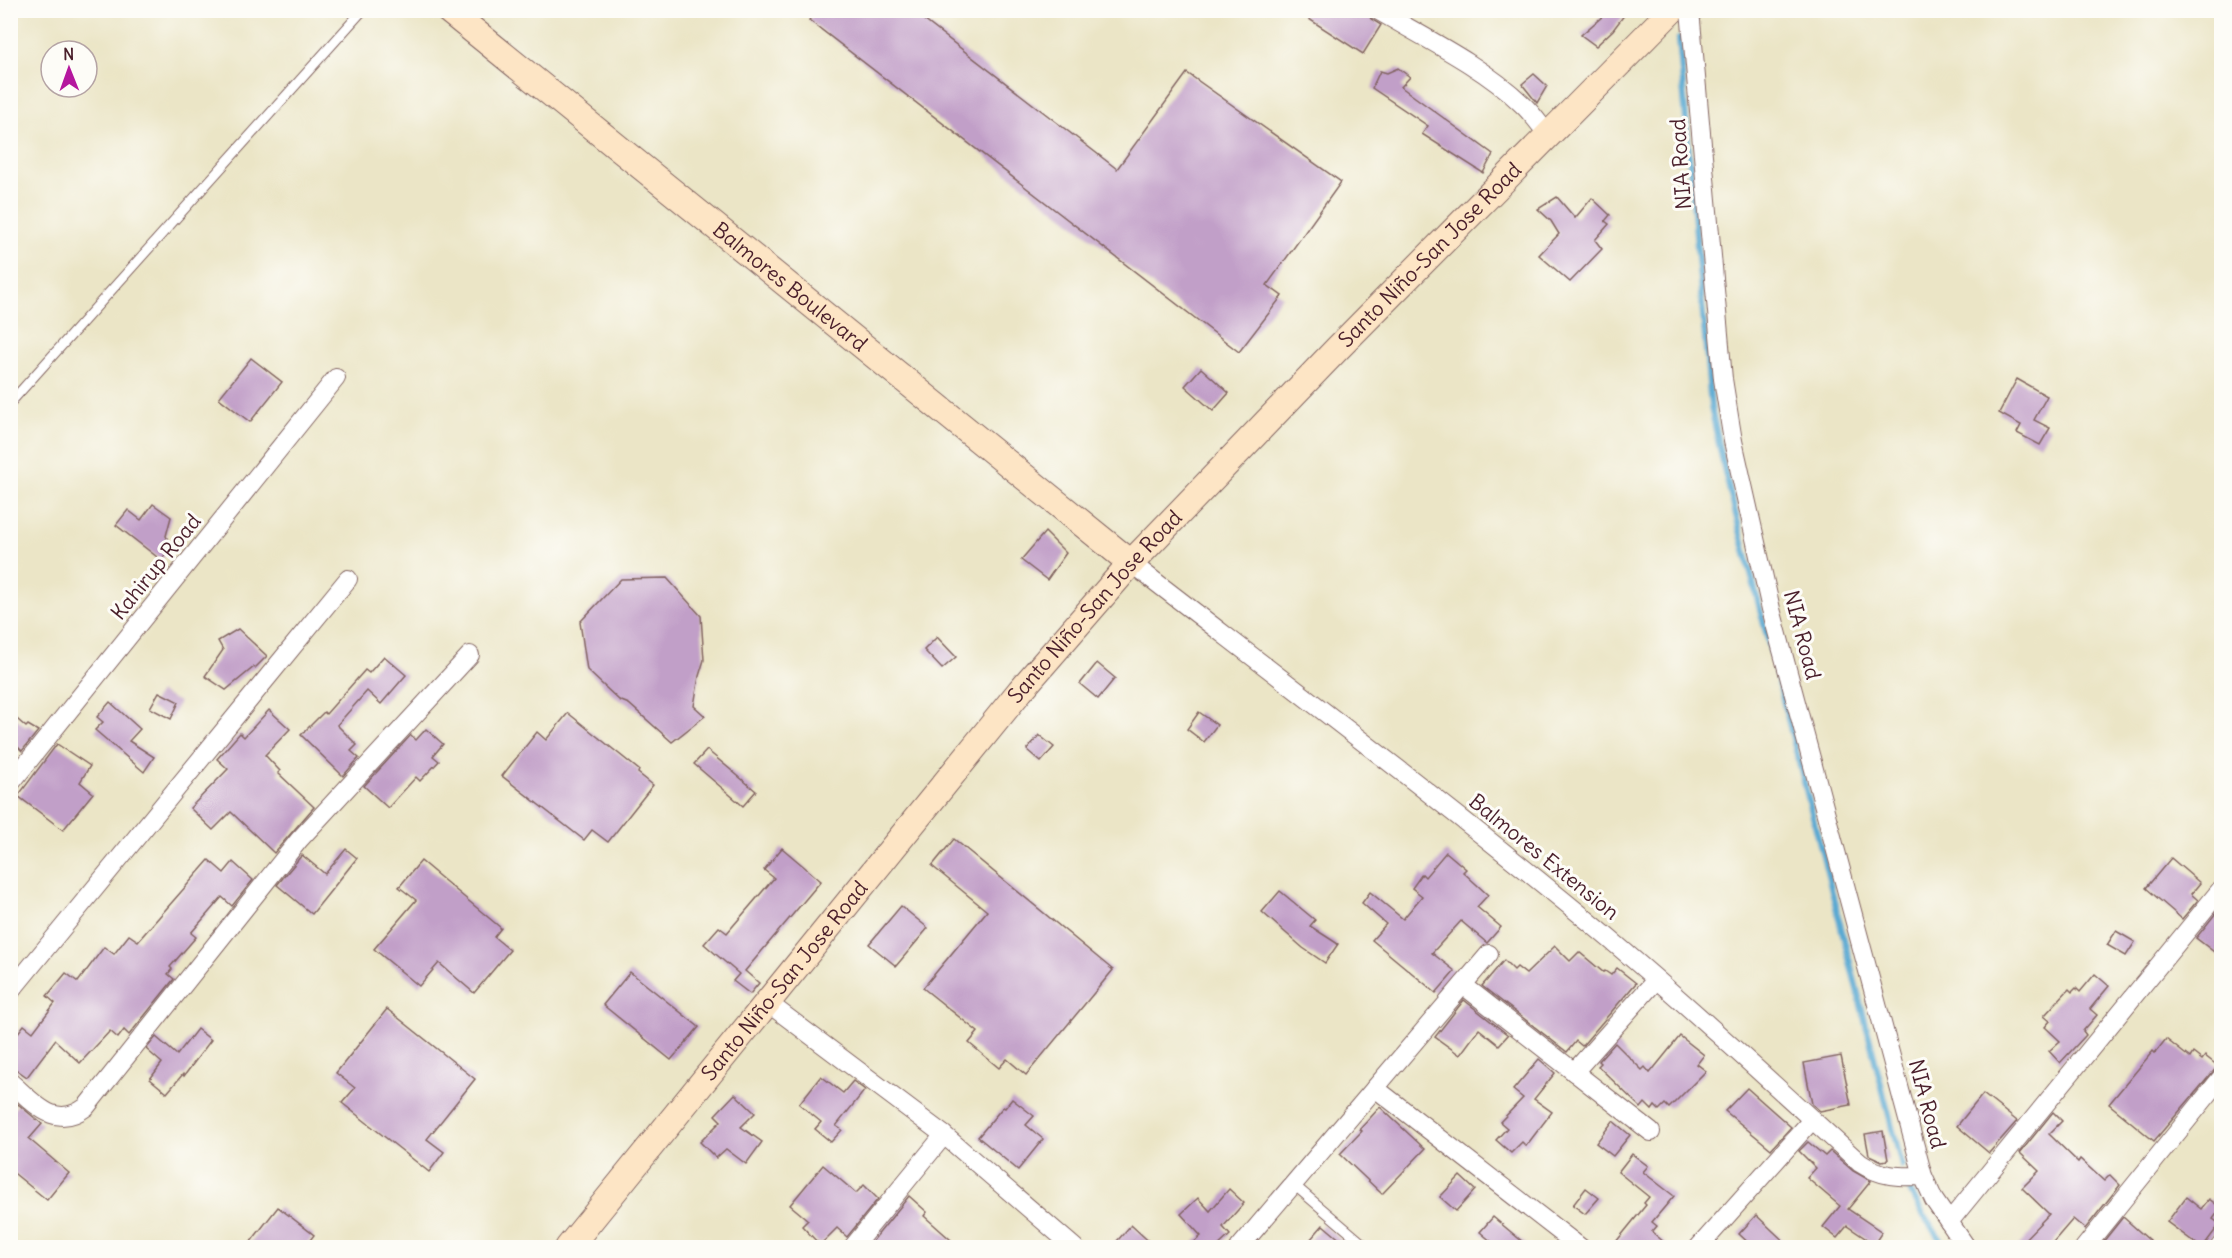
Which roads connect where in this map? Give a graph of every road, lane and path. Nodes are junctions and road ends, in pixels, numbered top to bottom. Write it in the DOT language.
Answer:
graph roads {
  1 [pos="363,10"];
  2 [pos="448,10"];
  3 [pos="1377,10"];
  4 [pos="1672,10"];
  5 [pos="1690,10"];
  6 [pos="1549,136"];
  7 [pos="336,378"];
  8 [pos="10,403"];
  9 [pos="1131,563"];
  10 [pos="348,579"];
  11 [pos="470,655"];
  12 [pos="10,784"];
  13 [pos="2222,888"];
  14 [pos="1489,954"];
  15 [pos="1656,980"];
  16 [pos="1463,985"];
  17 [pos="10,992"];
  18 [pos="768,1003"];
  19 [pos="1574,1072"];
  20 [pos="2222,1077"];
  21 [pos="10,1082"];
  22 [pos="1375,1088"];
  23 [pos="1812,1120"];
  24 [pos="1651,1132"];
  25 [pos="944,1136"];
  26 [pos="1923,1176"];
  27 [pos="1293,1185"];
  28 [pos="1949,1222"];
  29 [pos="568,1248"];
  30 [pos="852,1248"];
  31 [pos="1075,1248"];
  32 [pos="1239,1248"];
  33 [pos="1368,1248"];
  34 [pos="1581,1248"];
  35 [pos="1698,1248"];
  36 [pos="1967,1248"];
  37 [pos="2084,1248"];
  1 -- 8 [label="lane"];
  2 -- 9 [label="main road, Balmores Boulevard"];
  3 -- 6 [label="street"];
  4 -- 6 [label="main road, Santo Niño-San Jose Road"];
  5 -- 26 [label="street, NIA Road"];
  6 -- 9 [label="main road, Santo Niño-San Jose Road"];
  7 -- 12 [label="street, Kahirup Road"];
  9 -- 15 [label="street, Balmores Extension"];
  9 -- 18 [label="main road, Santo Niño-San Jose Road"];
  10 -- 17 [label="street"];
  11 -- 21 [label="street"];
  13 -- 28 [label="street"];
  14 -- 16 [label="street"];
  15 -- 19 [label="street"];
  15 -- 23 [label="street, Balmores Extension"];
  16 -- 19 [label="street"];
  16 -- 22 [label="street"];
  18 -- 25 [label="street"];
  18 -- 29 [label="main road, Santo Niño-San Jose Road"];
  19 -- 24 [label="street"];
  20 -- 37 [label="street"];
  22 -- 27 [label="street"];
  22 -- 34 [label="street"];
  23 -- 26 [label="street, Balmores Extension"];
  23 -- 35 [label="street"];
  25 -- 30 [label="street"];
  25 -- 31 [label="street"];
  26 -- 28 [label="street, NIA Road"];
  27 -- 32 [label="street"];
  27 -- 33 [label="lane"];
  28 -- 36 [label="street, NIA Road"];
}
